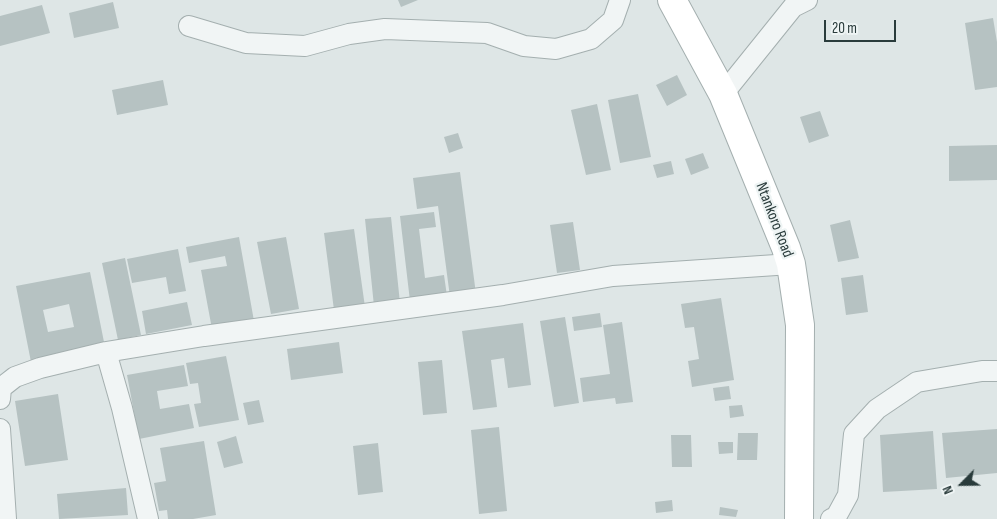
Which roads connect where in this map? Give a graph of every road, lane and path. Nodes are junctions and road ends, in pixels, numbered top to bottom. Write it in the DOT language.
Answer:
graph roads {
  1 [pos="620,0"];
  2 [pos="672,0"];
  3 [pos="798,2"];
  4 [pos="189,26"];
  5 [pos="723,94"];
  6 [pos="791,264"];
  7 [pos="106,352"];
  8 [pos="997,372"];
  9 [pos="0,399"];
  10 [pos="0,428"];
  11 [pos="6,519"];
  12 [pos="148,519"];
  13 [pos="799,519"];
  14 [pos="831,519"];
  1 -- 4 [label="street"];
  2 -- 5 [label="main road, Ntankoro Road"];
  3 -- 5 [label="street"];
  5 -- 6 [label="main road, Ntankoro Road"];
  6 -- 7 [label="street"];
  6 -- 13 [label="main road, Ntankoro Road"];
  7 -- 9 [label="street"];
  7 -- 12 [label="street"];
  8 -- 14 [label="street"];
  10 -- 11 [label="street"];
}
